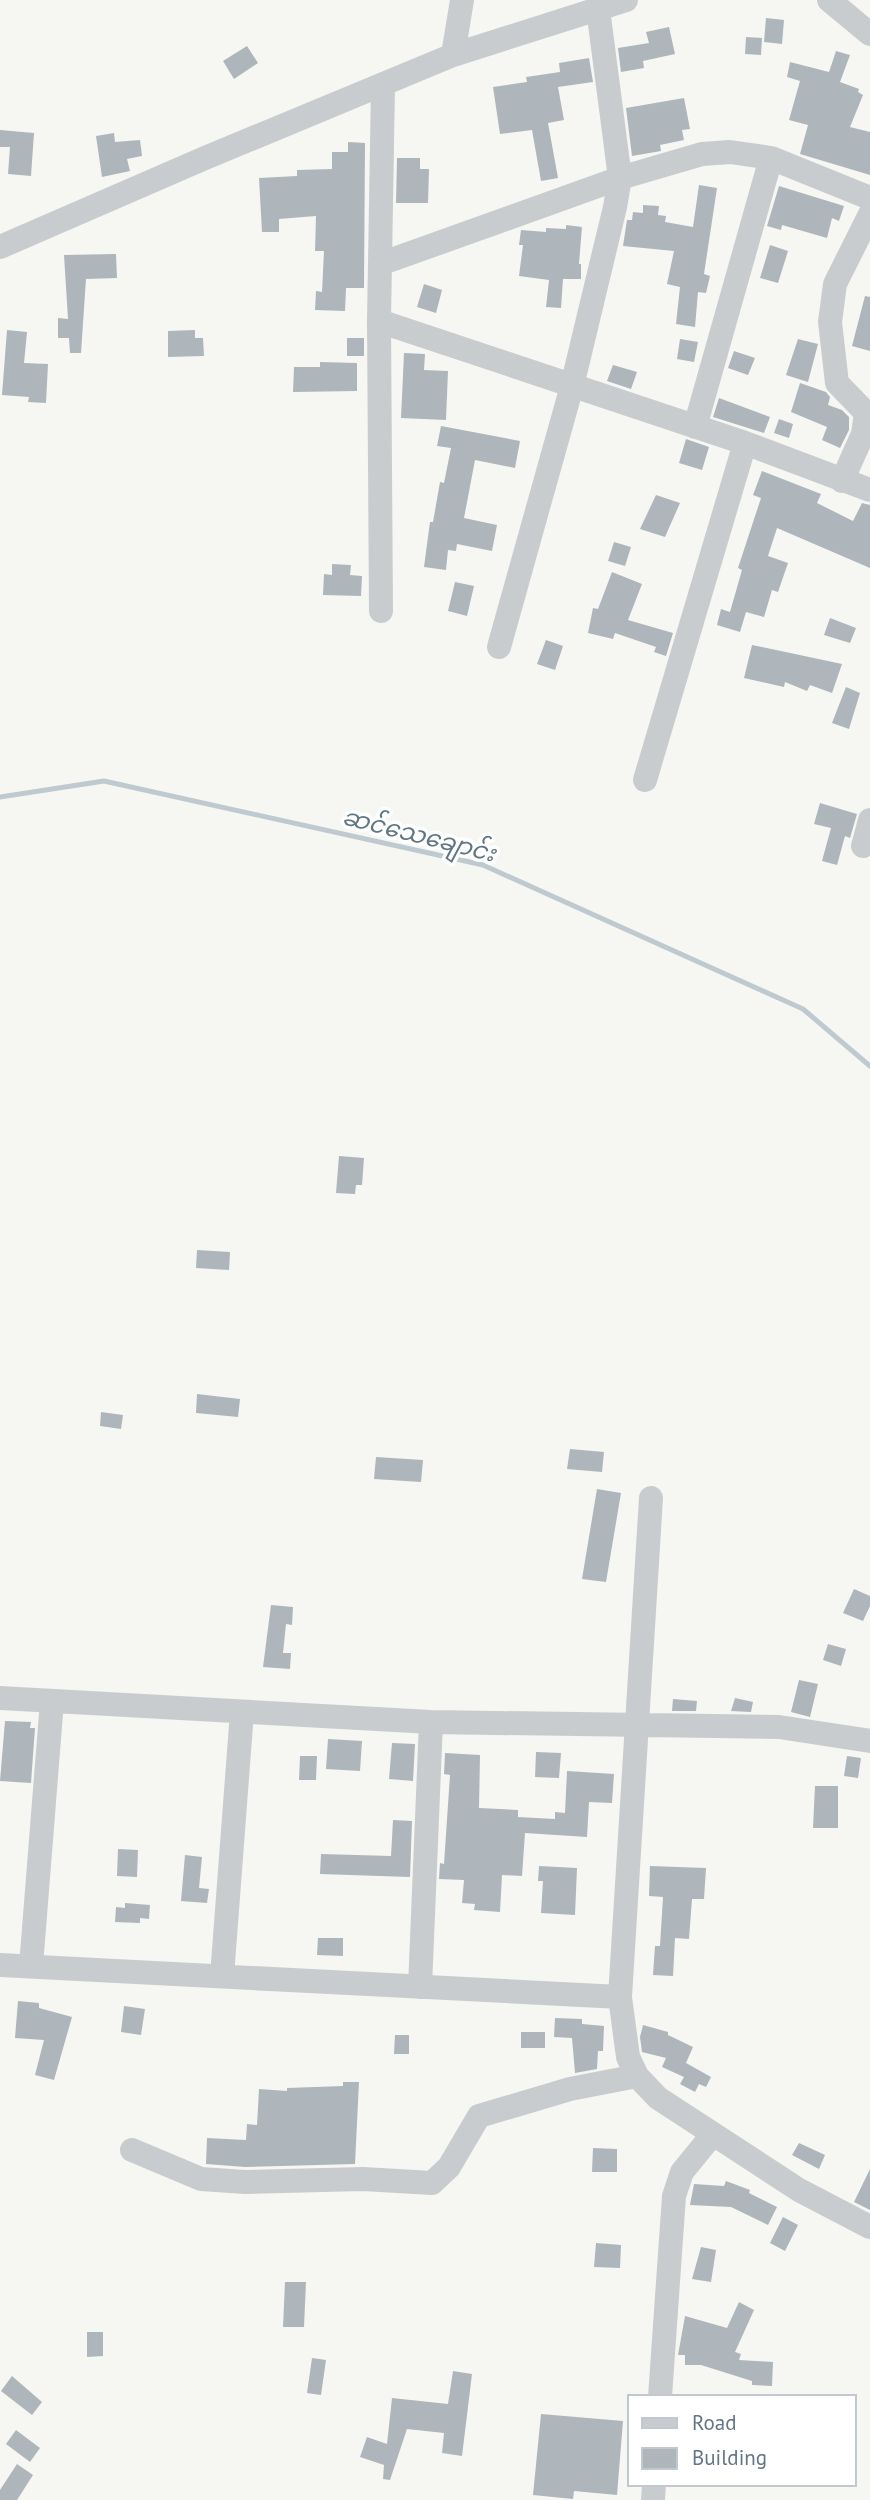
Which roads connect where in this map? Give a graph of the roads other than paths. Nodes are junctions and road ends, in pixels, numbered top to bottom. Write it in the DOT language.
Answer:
graph roads {
  1 [pos="462,0"];
  2 [pos="626,0"];
  3 [pos="829,0"];
  4 [pos="598,9"];
  5 [pos="870,34"];
  6 [pos="453,55"];
  7 [pos="383,86"];
  8 [pos="771,158"];
  9 [pos="620,178"];
  10 [pos="870,198"];
  11 [pos="870,214"];
  12 [pos="0,247"];
  13 [pos="380,264"];
  14 [pos="379,321"];
  15 [pos="572,386"];
  16 [pos="695,427"];
  17 [pos="745,443"];
  18 [pos="842,481"];
  19 [pos="870,490"];
  20 [pos="381,611"];
  21 [pos="499,647"];
  22 [pos="645,780"];
  23 [pos="870,820"];
  24 [pos="863,846"];
  25 [pos="651,1498"];
  26 [pos="0,1698"];
  27 [pos="52,1701"];
  28 [pos="242,1712"];
  29 [pos="431,1722"];
  30 [pos="638,1724"];
  31 [pos="870,1741"];
  32 [pos="0,1965"];
  33 [pos="32,1966"];
  34 [pos="222,1976"];
  35 [pos="419,1987"];
  36 [pos="620,1997"];
  37 [pos="637,2076"];
  38 [pos="713,2134"];
  39 [pos="132,2150"];
  40 [pos="870,2227"];
  41 [pos="660,2395"];
  1 -- 6 [label="street"];
  2 -- 4 [label="street"];
  3 -- 5 [label="street"];
  4 -- 6 [label="street"];
  4 -- 9 [label="street"];
  6 -- 7 [label="street"];
  7 -- 12 [label="street"];
  7 -- 13 [label="street"];
  8 -- 9 [label="street"];
  8 -- 10 [label="street"];
  8 -- 16 [label="street"];
  9 -- 13 [label="street"];
  9 -- 15 [label="street"];
  11 -- 18 [label="street"];
  13 -- 14 [label="street"];
  14 -- 15 [label="street"];
  14 -- 20 [label="street"];
  15 -- 16 [label="street"];
  15 -- 21 [label="street"];
  16 -- 17 [label="street"];
  17 -- 18 [label="street"];
  17 -- 22 [label="street"];
  18 -- 19 [label="street"];
  23 -- 24 [label="street"];
  25 -- 30 [label="street"];
  26 -- 27 [label="street"];
  27 -- 28 [label="street"];
  27 -- 33 [label="street"];
  28 -- 29 [label="street"];
  28 -- 34 [label="street"];
  29 -- 30 [label="street"];
  29 -- 35 [label="street"];
  30 -- 31 [label="street"];
  30 -- 36 [label="street"];
  32 -- 33 [label="street"];
  33 -- 34 [label="street"];
  34 -- 35 [label="street"];
  35 -- 36 [label="street"];
  36 -- 37 [label="street"];
  37 -- 38 [label="street"];
  37 -- 39 [label="street"];
  38 -- 40 [label="street"];
  38 -- 41 [label="street"];
}
